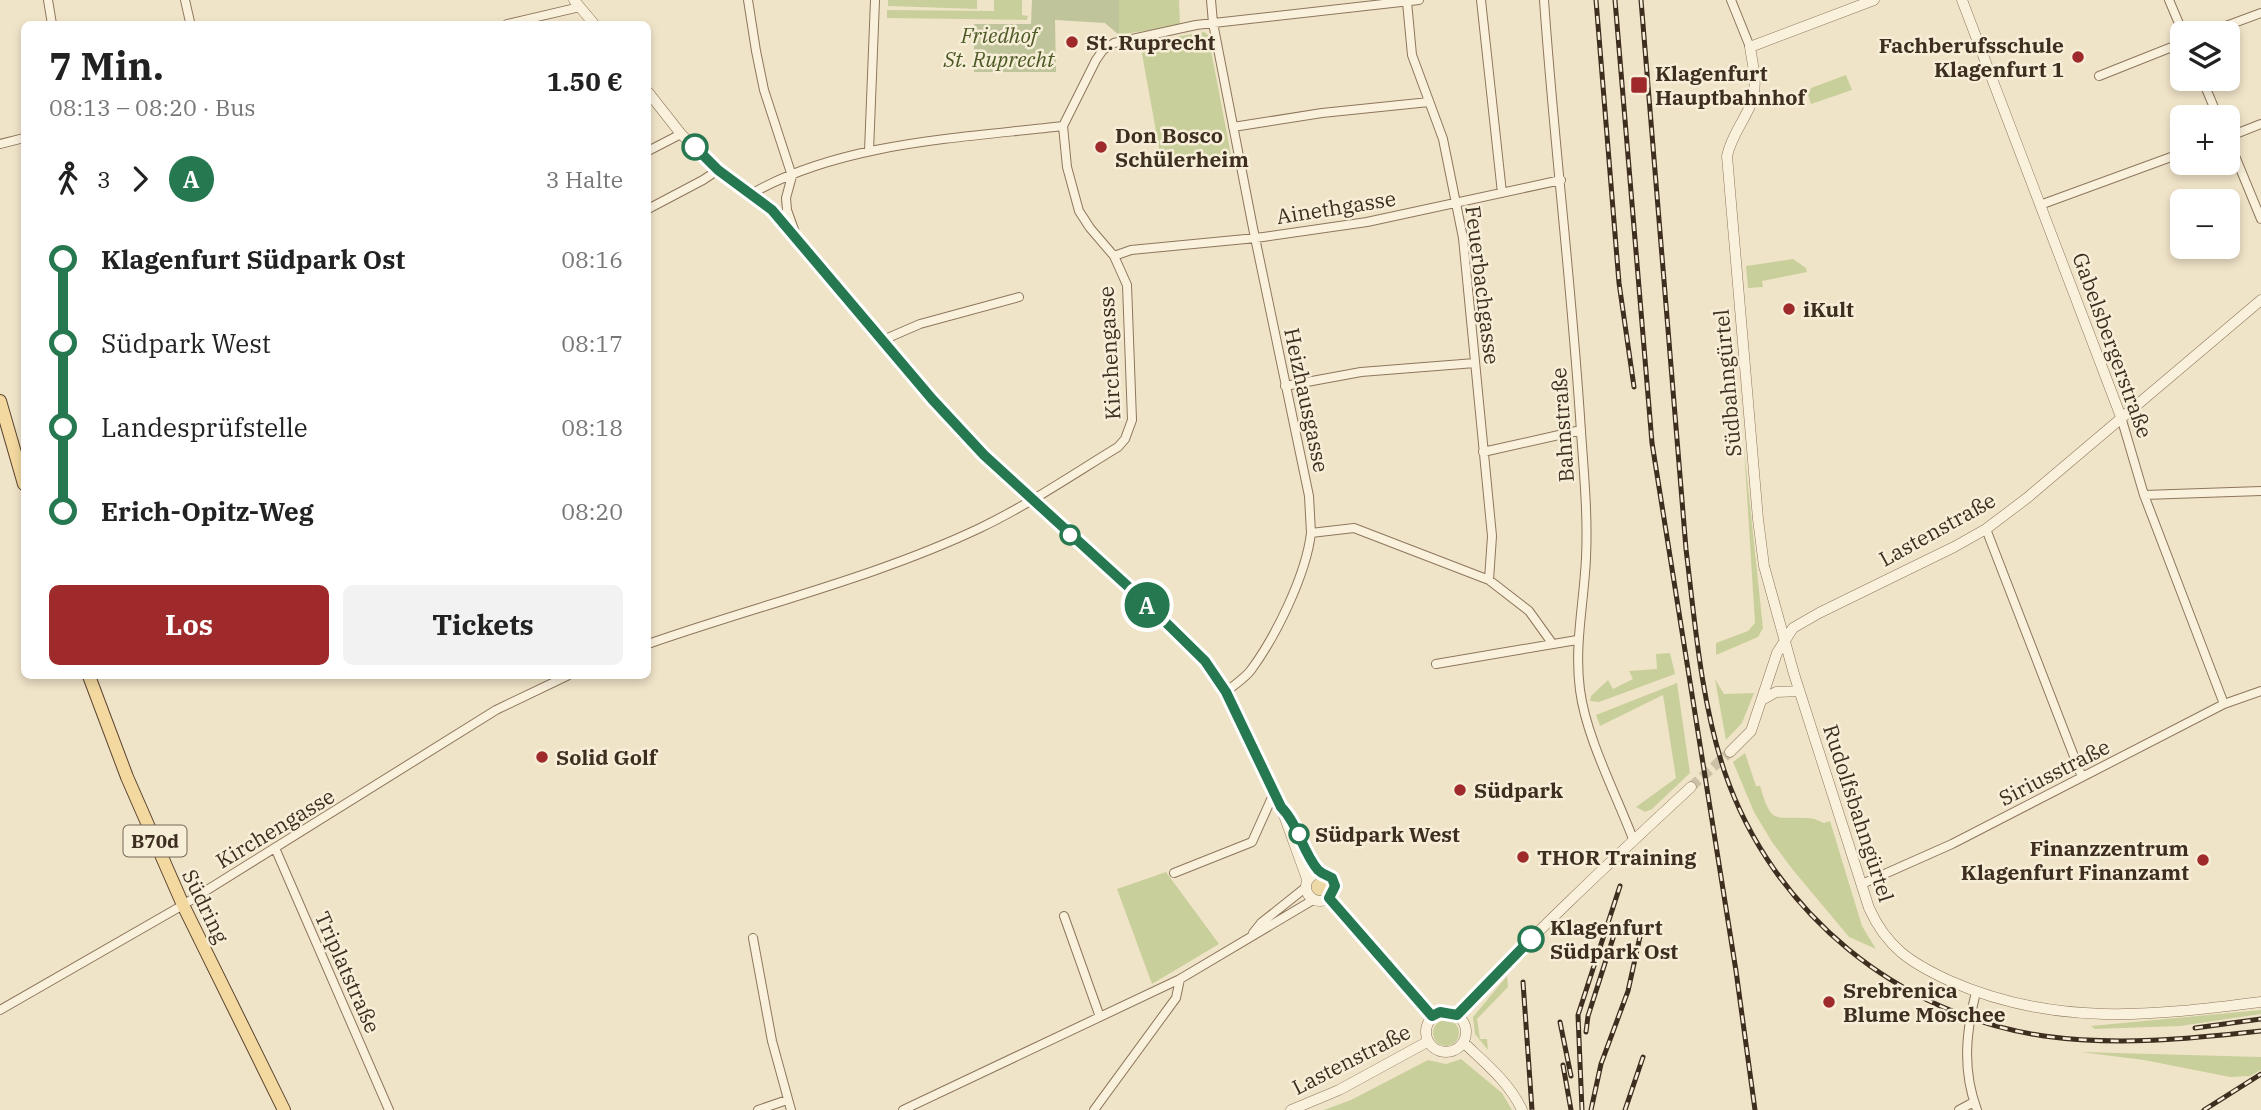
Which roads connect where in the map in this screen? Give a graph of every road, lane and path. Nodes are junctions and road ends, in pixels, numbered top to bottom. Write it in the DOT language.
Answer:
graph roads {
  1 [pos="48,0"];
  2 [pos="185,0"];
  3 [pos="748,0"];
  4 [pos="875,0"];
  5 [pos="1211,0"];
  6 [pos="1419,0"];
  7 [pos="1481,0"];
  8 [pos="1544,0"];
  9 [pos="1731,0"];
  10 [pos="1874,0"];
  11 [pos="1962,0"];
  12 [pos="2169,0"];
  13 [pos="1407,2"];
  14 [pos="577,4"];
  15 [pos="2261,13"];
  16 [pos="52,21"];
  17 [pos="190,21"];
  18 [pos="518,21"];
  19 [pos="591,21"];
  20 [pos="2178,21"];
  21 [pos="2239,21"];
  22 [pos="1213,23"];
  23 [pos="1750,47"];
  24 [pos="2170,48"];
  25 [pos="2099,76"];
  26 [pos="651,96"];
  27 [pos="1429,102"];
  28 [pos="2261,124"];
  29 [pos="1063,126"];
  30 [pos="1233,127"];
  31 [pos="2240,133"];
  32 [pos="681,134"];
  33 [pos="21,139"];
  34 [pos="0,144"];
  35 [pos="651,149"];
  36 [pos="869,151"];
  37 [pos="2170,157"];
  38 [pos="2240,167"];
  39 [pos="718,170"];
  40 [pos="792,176"];
  41 [pos="1561,180"];
  42 [pos="1503,193"];
  43 [pos="751,194"];
  44 [pos="1455,204"];
  45 [pos="2040,205"];
  46 [pos="651,207"];
  47 [pos="2261,219"];
  48 [pos="1256,238"];
  49 [pos="798,241"];
  50 [pos="1114,256"];
  51 [pos="1020,297"];
  52 [pos="2261,300"];
  53 [pos="883,340"];
  54 [pos="1475,363"];
  55 [pos="1285,386"];
  56 [pos="0,401"];
  57 [pos="2121,418"];
  58 [pos="1581,430"];
  59 [pos="1483,452"];
  60 [pos="21,474"];
  61 [pos="2261,491"];
  62 [pos="2144,495"];
  63 [pos="1032,500"];
  64 [pos="1986,529"];
  65 [pos="1311,533"];
  66 [pos="1489,580"];
  67 [pos="1577,640"];
  68 [pos="1784,640"];
  69 [pos="651,643"];
  70 [pos="1552,643"];
  71 [pos="1436,664"];
  72 [pos="90,679"];
  73 [pos="561,679"];
  74 [pos="1799,691"];
  75 [pos="2261,691"];
  76 [pos="1226,692"];
  77 [pos="1761,700"];
  78 [pos="2224,704"];
  79 [pos="1730,752"];
  80 [pos="2082,777"];
  81 [pos="1691,787"];
  82 [pos="1275,793"];
  83 [pos="1281,807"];
  84 [pos="1633,839"];
  85 [pos="275,848"];
  86 [pos="1320,872"];
  87 [pos="1174,873"];
  88 [pos="1306,884"];
  89 [pos="1862,884"];
  90 [pos="1329,898"];
  91 [pos="1313,900"];
  92 [pos="183,905"];
  93 [pos="1064,916"];
  94 [pos="1251,935"];
  95 [pos="753,938"];
  96 [pos="1180,979"];
  97 [pos="1976,992"];
  98 [pos="2261,1002"];
  99 [pos="0,1010"];
  100 [pos="1457,1015"];
  101 [pos="1432,1016"];
  102 [pos="1100,1017"];
  103 [pos="1427,1042"];
  104 [pos="1463,1042"];
  105 [pos="787,1100"];
  106 [pos="1975,1106"];
  107 [pos="285,1110"];
  108 [pos="389,1110"];
  109 [pos="758,1110"];
  110 [pos="791,1110"];
  111 [pos="904,1110"];
  112 [pos="1094,1110"];
  113 [pos="1291,1110"];
  114 [pos="1522,1110"];
  115 [pos="1959,1110"];
  1 -- 16 [label="street"];
  2 -- 17 [label="street"];
  3 -- 40 [label="street"];
  4 -- 36 [label="street"];
  5 -- 22 [label="street, Heizhausgasse"];
  6 -- 13 [label="street"];
  7 -- 42 [label="street"];
  8 -- 41 [label="street, Bahnstraße"];
  9 -- 23 [label="street"];
  10 -- 23 [label="street"];
  11 -- 45 [label="street, Gabelsbergerstraße"];
  12 -- 20 [label="street"];
  13 -- 22 [label="street"];
  13 -- 27 [label="street, Feuerbachgasse"];
  14 -- 18 [label="street"];
  14 -- 19 [label="street"];
  15 -- 21 [label="street"];
  22 -- 29 [label="street"];
  22 -- 30 [label="street, Heizhausgasse"];
  23 -- 68 [label="street, Südbahngürtel"];
  24 -- 25 [label="street"];
  26 -- 32 [label="street"];
  27 -- 30 [label="street"];
  27 -- 44 [label="street, Feuerbachgasse"];
  28 -- 31 [label="street"];
  29 -- 36 [label="street"];
  29 -- 50 [label="street, Kirchengasse"];
  30 -- 48 [label="street, Heizhausgasse"];
  32 -- 35 [label="street"];
  32 -- 39 [label="street"];
  33 -- 34 [label="street"];
  36 -- 40 [label="street"];
  37 -- 45 [label="street"];
  38 -- 47 [label="street"];
  39 -- 43 [label="street"];
  39 -- 46 [label="street"];
  40 -- 43 [label="street"];
  40 -- 49 [label="street"];
  41 -- 42 [label="street, Ainethgasse"];
  41 -- 58 [label="street, Bahnstraße"];
  42 -- 44 [label="street, Ainethgasse"];
  43 -- 49 [label="street"];
  44 -- 48 [label="street, Ainethgasse"];
  44 -- 54 [label="street, Feuerbachgasse"];
  45 -- 57 [label="street, Gabelsbergerstraße"];
  48 -- 50 [label="street, Ainethgasse"];
  48 -- 55 [label="street, Heizhausgasse"];
  49 -- 53 [label="street"];
  50 -- 63 [label="street, Kirchengasse"];
  51 -- 53 [label="street"];
  52 -- 57 [label="street, Lastenstraße"];
  53 -- 63 [label="street"];
  54 -- 55 [label="street"];
  54 -- 59 [label="street, Feuerbachgasse"];
  55 -- 65 [label="street, Heizhausgasse"];
  56 -- 60 [label="main road"];
  57 -- 62 [label="street, Gabelsbergerstraße"];
  57 -- 64 [label="street, Lastenstraße"];
  58 -- 59 [label="street"];
  58 -- 67 [label="street, Bahnstraße"];
  59 -- 66 [label="street, Feuerbachgasse"];
  61 -- 62 [label="street"];
  62 -- 78 [label="street, Gabelsbergerstraße"];
  63 -- 69 [label="street, Kirchengasse"];
  63 -- 76 [label="street"];
  64 -- 68 [label="street, Lastenstraße"];
  64 -- 80 [label="street"];
  65 -- 66 [label="street"];
  65 -- 76 [label="street, Heizhausgasse"];
  66 -- 70 [label="street"];
  67 -- 70 [label="street"];
  67 -- 84 [label="street, Bahnstraße"];
  68 -- 74 [label="street, Rudolfsbahngürtel"];
  68 -- 77 [label="street, Lastenstraße"];
  70 -- 71 [label="street"];
  72 -- 92 [label="main road, Südring / B70d"];
  73 -- 85 [label="street, Kirchengasse"];
  74 -- 77 [label="street"];
  74 -- 89 [label="street, Rudolfsbahngürtel"];
  75 -- 78 [label="street, Siriusstraße"];
  76 -- 82 [label="street"];
  77 -- 79 [label="street, Lastenstraße"];
  78 -- 80 [label="street, Siriusstraße"];
  80 -- 89 [label="street, Siriusstraße"];
  81 -- 84 [label="street"];
  82 -- 83 [label="street"];
  82 -- 87 [label="street"];
  83 -- 86 [label="street"];
  83 -- 88 [label="street"];
  84 -- 100 [label="street"];
  85 -- 92 [label="street, Kirchengasse"];
  85 -- 108 [label="street, Triplatstraße"];
  86 -- 88 [label="street"];
  86 -- 90 [label="street"];
  88 -- 91 [label="street"];
  88 -- 94 [label="street"];
  89 -- 97 [label="street, Rudolfsbahngürtel"];
  90 -- 91 [label="street"];
  90 -- 101 [label="street"];
  91 -- 94 [label="street"];
  92 -- 99 [label="street, Kirchengasse"];
  92 -- 107 [label="main road, Südring / B70d"];
  93 -- 102 [label="street"];
  94 -- 96 [label="street"];
  95 -- 105 [label="street"];
  96 -- 102 [label="street"];
  96 -- 112 [label="street"];
  97 -- 98 [label="street, Rudolfsbahngürtel"];
  97 -- 106 [label="street"];
  100 -- 101 [label="street"];
  100 -- 104 [label="street"];
  101 -- 103 [label="street"];
  102 -- 111 [label="street"];
  103 -- 104 [label="street"];
  103 -- 113 [label="street, Lastenstraße"];
  104 -- 114 [label="street"];
  105 -- 109 [label="street"];
  105 -- 110 [label="street"];
  106 -- 115 [label="street"];
}
